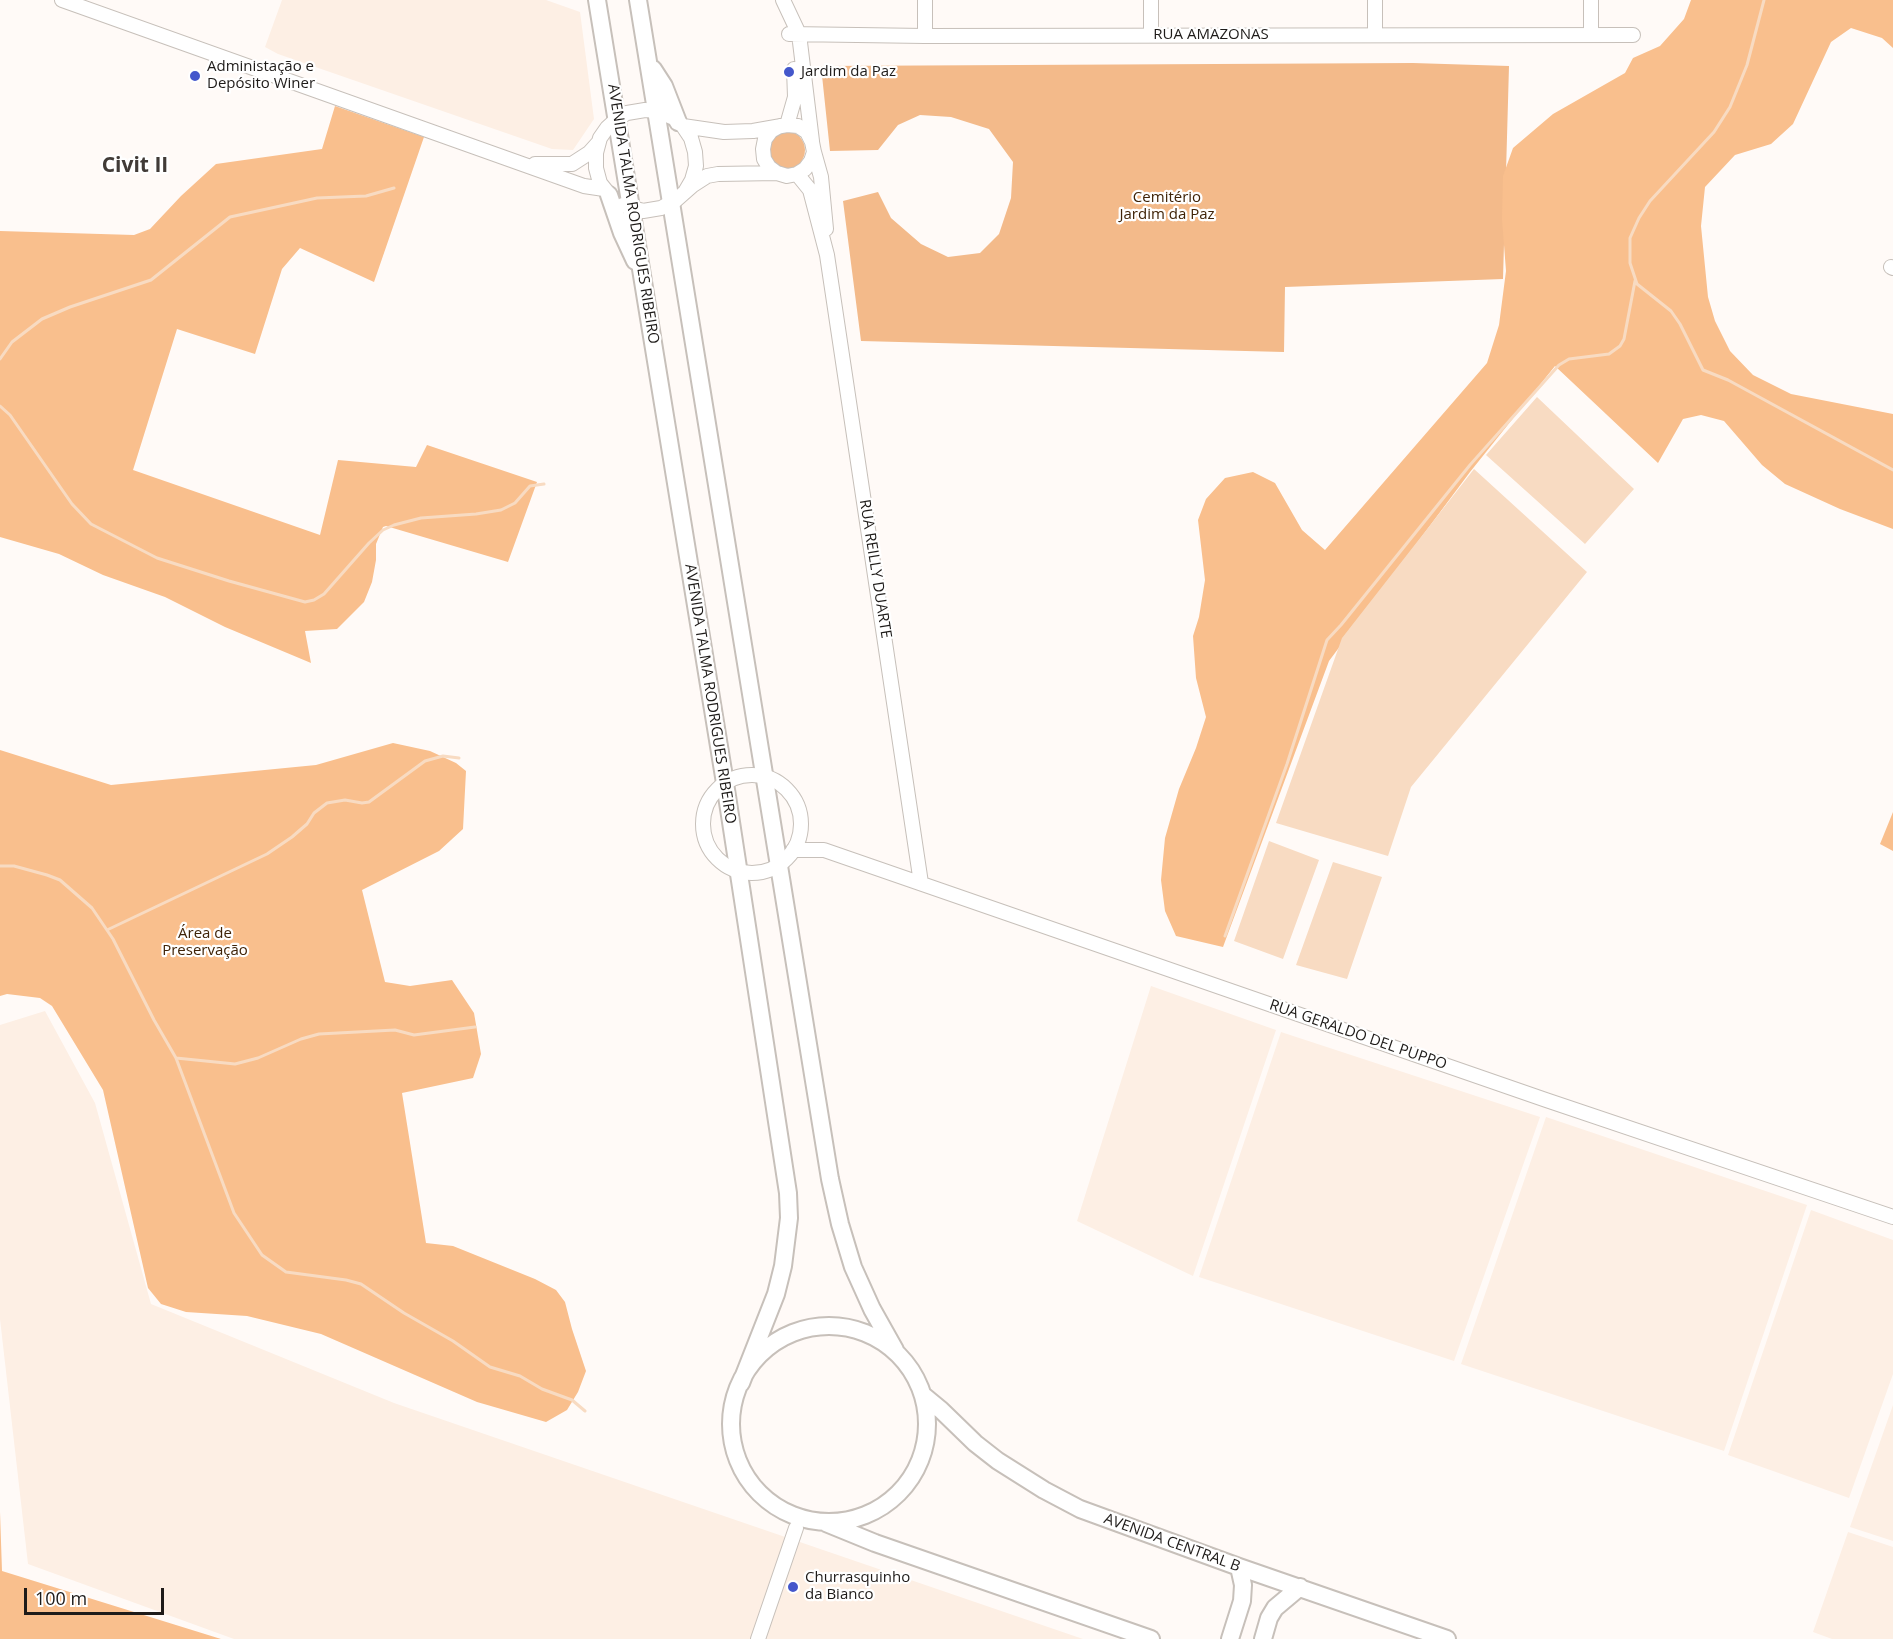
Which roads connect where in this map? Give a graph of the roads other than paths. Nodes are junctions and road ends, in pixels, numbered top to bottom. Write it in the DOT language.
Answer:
graph roads {
  1 [pos="62,0"];
  2 [pos="597,0"];
  3 [pos="638,0"];
  4 [pos="925,0"];
  5 [pos="1151,0"];
  6 [pos="1375,0"];
  7 [pos="1591,0"];
  8 [pos="784,2"];
  9 [pos="794,34"];
  10 [pos="1151,35"];
  11 [pos="1375,35"];
  12 [pos="1591,35"];
  13 [pos="1633,35"];
  14 [pos="925,36"];
  15 [pos="649,61"];
  16 [pos="657,111"];
  17 [pos="617,119"];
  18 [pos="681,124"];
  19 [pos="784,125"];
  20 [pos="600,138"];
  21 [pos="813,147"];
  22 [pos="520,163"];
  23 [pos="777,173"];
  24 [pos="796,174"];
  25 [pos="607,192"];
  26 [pos="685,192"];
  27 [pos="672,203"];
  28 [pos="632,209"];
  29 [pos="826,255"];
  30 [pos="643,276"];
  31 [pos="764,776"];
  32 [pos="725,783"];
  33 [pos="801,827"];
  34 [pos="793,850"];
  35 [pos="824,850"];
  36 [pos="779,864"];
  37 [pos="739,871"];
  38 [pos="921,883"];
  39 [pos="1893,1217"];
  40 [pos="895,1350"];
  41 [pos="741,1383"];
  42 [pos="924,1396"];
  43 [pos="825,1523"];
  44 [pos="796,1528"];
  45 [pos="1239,1568"];
  46 [pos="1300,1587"];
  47 [pos="758,1639"];
  48 [pos="1151,1639"];
  49 [pos="1230,1639"];
  50 [pos="1263,1639"];
  51 [pos="1447,1639"];
  1 -- 22 [label="street"];
  2 -- 17 [label="main road, AVENIDA TALMA RODRIGUES RIBEIRO"];
  3 -- 15 [label="main road"];
  4 -- 14 [label="street"];
  5 -- 10 [label="street"];
  6 -- 11 [label="street"];
  7 -- 12 [label="street"];
  8 -- 9 [label="street, RUA REILLY DUARTE"];
  9 -- 14 [label="street, RUA AMAZONAS"];
  9 -- 19 [label="street, RUA REILLY DUARTE"];
  9 -- 21 [label="street, RUA REILLY DUARTE"];
  10 -- 11 [label="street, RUA AMAZONAS"];
  10 -- 14 [label="street, RUA AMAZONAS"];
  11 -- 12 [label="street, RUA AMAZONAS"];
  12 -- 13 [label="street, RUA AMAZONAS"];
  15 -- 16 [label="main road"];
  15 -- 18 [label="main road"];
  16 -- 17 [label="street"];
  16 -- 18 [label="street"];
  16 -- 27 [label="main road"];
  17 -- 20 [label="street"];
  17 -- 28 [label="main road, AVENIDA TALMA RODRIGUES RIBEIRO"];
  18 -- 19 [label="street"];
  18 -- 26 [label="street"];
  19 -- 21 [label="street"];
  19 -- 23 [label="street"];
  20 -- 22 [label="street"];
  20 -- 25 [label="street"];
  21 -- 24 [label="street"];
  21 -- 29 [label="street, RUA REILLY DUARTE"];
  22 -- 25 [label="street"];
  23 -- 24 [label="street"];
  23 -- 26 [label="street"];
  24 -- 29 [label="street, RUA REILLY DUARTE"];
  25 -- 28 [label="street"];
  25 -- 30 [label="main road"];
  26 -- 27 [label="street"];
  27 -- 28 [label="street"];
  27 -- 31 [label="main road"];
  28 -- 30 [label="main road, AVENIDA TALMA RODRIGUES RIBEIRO"];
  29 -- 38 [label="street, RUA REILLY DUARTE"];
  30 -- 32 [label="main road, AVENIDA TALMA RODRIGUES RIBEIRO"];
  31 -- 32 [label="street"];
  31 -- 33 [label="street"];
  31 -- 36 [label="main road"];
  32 -- 37 [label="main road, AVENIDA TALMA RODRIGUES RIBEIRO"];
  32 -- 37 [label="street"];
  33 -- 34 [label="street"];
  33 -- 35 [label="street, RUA GERALDO DEL PUPPO"];
  34 -- 35 [label="street, RUA GERALDO DEL PUPPO"];
  34 -- 36 [label="street"];
  35 -- 38 [label="street, RUA GERALDO DEL PUPPO"];
  36 -- 37 [label="street"];
  36 -- 40 [label="main road"];
  37 -- 41 [label="main road, AVENIDA TALMA RODRIGUES RIBEIRO"];
  38 -- 39 [label="street, RUA GERALDO DEL PUPPO"];
  40 -- 41 [label="main road, AVENIDA CENTRAL B"];
  40 -- 42 [label="main road, AVENIDA CENTRAL B"];
  41 -- 43 [label="main road, AVENIDA CENTRAL B"];
  42 -- 43 [label="main road, AVENIDA CENTRAL B"];
  42 -- 45 [label="main road, AVENIDA CENTRAL B"];
  43 -- 48 [label="main road, AVENIDA CENTRAL B"];
  44 -- 47 [label="street"];
  45 -- 46 [label="main road, AVENIDA CENTRAL B"];
  45 -- 49 [label="main road"];
  46 -- 50 [label="main road"];
  46 -- 51 [label="main road, AVENIDA CENTRAL B"];
}
